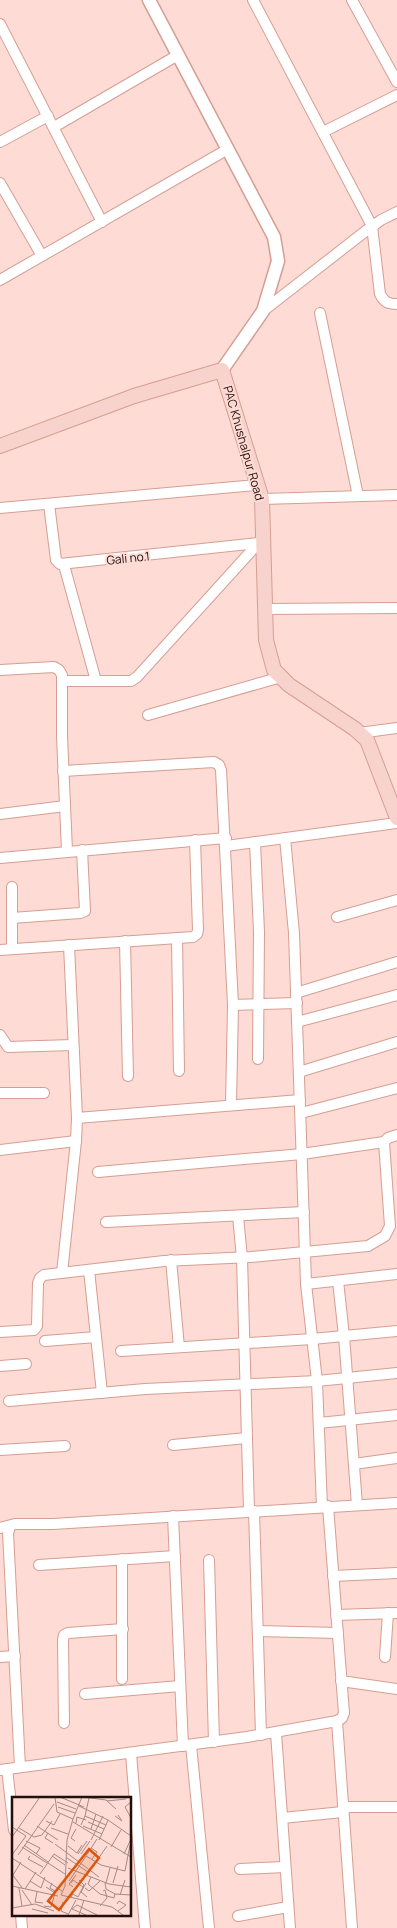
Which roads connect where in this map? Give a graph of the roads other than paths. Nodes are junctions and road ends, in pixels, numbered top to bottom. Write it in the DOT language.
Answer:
graph roads {
  1 [pos="149,0"];
  2 [pos="253,0"];
  3 [pos="352,0"];
  4 [pos="0,24"];
  5 [pos="178,55"];
  6 [pos="397,82"];
  7 [pos="397,95"];
  8 [pos="48,116"];
  9 [pos="54,127"];
  10 [pos="323,132"];
  11 [pos="0,142"];
  12 [pos="228,149"];
  13 [pos="0,183"];
  14 [pos="397,212"];
  15 [pos="102,222"];
  16 [pos="372,226"];
  17 [pos="42,256"];
  18 [pos="1,278"];
  19 [pos="397,304"];
  20 [pos="262,311"];
  21 [pos="320,313"];
  22 [pos="222,370"];
  23 [pos="0,446"];
  24 [pos="257,485"];
  25 [pos="358,496"];
  26 [pos="397,496"];
  27 [pos="262,499"];
  28 [pos="49,504"];
  29 [pos="0,508"];
  30 [pos="260,540"];
  31 [pos="64,565"];
  32 [pos="397,608"];
  33 [pos="265,609"];
  34 [pos="0,670"];
  35 [pos="281,677"];
  36 [pos="62,681"];
  37 [pos="96,682"];
  38 [pos="148,715"];
  39 [pos="397,728"];
  40 [pos="359,733"];
  41 [pos="63,771"];
  42 [pos="65,806"];
  43 [pos="0,814"];
  44 [pos="397,818"];
  45 [pos="397,823"];
  46 [pos="285,838"];
  47 [pos="195,840"];
  48 [pos="226,842"];
  49 [pos="255,842"];
  50 [pos="82,850"];
  51 [pos="67,851"];
  52 [pos="0,858"];
  53 [pos="12,887"];
  54 [pos="397,900"];
  55 [pos="337,917"];
  56 [pos="12,918"];
  57 [pos="177,938"];
  58 [pos="125,941"];
  59 [pos="69,945"];
  60 [pos="12,949"];
  61 [pos="0,950"];
  62 [pos="397,962"];
  63 [pos="397,995"];
  64 [pos="296,998"];
  65 [pos="259,1003"];
  66 [pos="233,1005"];
  67 [pos="297,1022"];
  68 [pos="0,1035"];
  69 [pos="397,1042"];
  70 [pos="73,1045"];
  71 [pos="258,1059"];
  72 [pos="179,1071"];
  73 [pos="299,1072"];
  74 [pos="128,1076"];
  75 [pos="397,1088"];
  76 [pos="44,1093"];
  77 [pos="0,1094"];
  78 [pos="300,1100"];
  79 [pos="232,1104"];
  80 [pos="301,1113"];
  81 [pos="77,1118"];
  82 [pos="397,1135"];
  83 [pos="76,1142"];
  84 [pos="384,1142"];
  85 [pos="0,1150"];
  86 [pos="302,1154"];
  87 [pos="98,1172"];
  88 [pos="304,1212"];
  89 [pos="238,1216"];
  90 [pos="106,1222"];
  91 [pos="305,1253"];
  92 [pos="242,1258"];
  93 [pos="171,1260"];
  94 [pos="89,1270"];
  95 [pos="62,1273"];
  96 [pos="397,1274"];
  97 [pos="338,1281"];
  98 [pos="306,1284"];
  99 [pos="397,1331"];
  100 [pos="0,1332"];
  101 [pos="96,1336"];
  102 [pos="344,1336"];
  103 [pos="312,1339"];
  104 [pos="45,1341"];
  105 [pos="244,1343"];
  106 [pos="179,1348"];
  107 [pos="121,1351"];
  108 [pos="26,1364"];
  109 [pos="0,1366"];
  110 [pos="397,1373"];
  111 [pos="346,1378"];
  112 [pos="317,1381"];
  113 [pos="245,1384"];
  114 [pos="102,1393"];
  115 [pos="9,1401"];
  116 [pos="397,1415"];
  117 [pos="350,1420"];
  118 [pos="319,1423"];
  119 [pos="247,1438"];
  120 [pos="173,1445"];
  121 [pos="65,1446"];
  122 [pos="0,1450"];
  123 [pos="397,1458"];
  124 [pos="354,1464"];
  125 [pos="397,1503"];
  126 [pos="357,1505"];
  127 [pos="325,1507"];
  128 [pos="252,1511"];
  129 [pos="173,1516"];
  130 [pos="5,1527"];
  131 [pos="175,1556"];
  132 [pos="122,1559"];
  133 [pos="209,1560"];
  134 [pos="39,1565"];
  135 [pos="397,1573"];
  136 [pos="334,1576"];
  137 [pos="393,1613"];
  138 [pos="336,1615"];
  139 [pos="123,1629"];
  140 [pos="258,1631"];
  141 [pos="338,1633"];
  142 [pos="15,1656"];
  143 [pos="0,1657"];
  144 [pos="385,1657"];
  145 [pos="122,1679"];
  146 [pos="341,1680"];
  147 [pos="180,1686"];
  148 [pos="397,1689"];
  149 [pos="85,1694"];
  150 [pos="337,1721"];
  151 [pos="64,1723"];
  152 [pos="276,1733"];
  153 [pos="261,1735"];
  154 [pos="214,1742"];
  155 [pos="187,1745"];
  156 [pos="131,1753"];
  157 [pos="20,1767"];
  158 [pos="3,1770"];
  159 [pos="397,1807"];
  160 [pos="343,1810"];
  161 [pos="282,1818"];
  162 [pos="12,1819"];
  163 [pos="285,1867"];
  164 [pos="240,1869"];
  165 [pos="288,1907"];
  166 [pos="238,1916"];
  167 [pos="145,1928"];
  168 [pos="209,1928"];
  169 [pos="290,1928"];
  170 [pos="352,1928"];
  1 -- 5 [label="street"];
  2 -- 10 [label="street"];
  3 -- 6 [label="street"];
  4 -- 8 [label="street"];
  5 -- 9 [label="street"];
  5 -- 12 [label="street"];
  7 -- 10 [label="street"];
  8 -- 9 [label="street"];
  8 -- 11 [label="street"];
  9 -- 15 [label="street"];
  10 -- 16 [label="street"];
  12 -- 15 [label="street"];
  12 -- 20 [label="street"];
  13 -- 17 [label="street"];
  14 -- 16 [label="street"];
  15 -- 17 [label="street"];
  16 -- 19 [label="street"];
  16 -- 20 [label="street"];
  17 -- 18 [label="street"];
  20 -- 22 [label="street"];
  21 -- 25 [label="street"];
  22 -- 23 [label="main road, PAC Khushalpur Road"];
  22 -- 24 [label="main road, PAC Khushalpur Road"];
  24 -- 27 [label="main road, PAC Khushalpur Road"];
  24 -- 28 [label="street"];
  25 -- 26 [label="street"];
  25 -- 27 [label="street"];
  27 -- 30 [label="main road, PAC Khushalpur Road"];
  28 -- 29 [label="street"];
  28 -- 31 [label="street"];
  30 -- 31 [label="street, Gali no.1"];
  30 -- 33 [label="main road, PAC Khushalpur Road"];
  30 -- 37 [label="street"];
  31 -- 37 [label="street"];
  32 -- 33 [label="street"];
  33 -- 35 [label="main road, PAC Khushalpur Road"];
  34 -- 36 [label="street"];
  35 -- 38 [label="street"];
  35 -- 40 [label="main road, PAC Khushalpur Road"];
  36 -- 37 [label="street"];
  36 -- 41 [label="street"];
  39 -- 40 [label="street"];
  40 -- 44 [label="main road, PAC Khushalpur Road"];
  41 -- 42 [label="street"];
  41 -- 48 [label="street"];
  42 -- 43 [label="street"];
  42 -- 51 [label="street"];
  45 -- 46 [label="street"];
  46 -- 49 [label="street"];
  46 -- 64 [label="street"];
  47 -- 48 [label="street"];
  47 -- 50 [label="street"];
  47 -- 57 [label="street"];
  48 -- 49 [label="street"];
  48 -- 66 [label="street"];
  49 -- 65 [label="street"];
  50 -- 51 [label="street"];
  50 -- 56 [label="street"];
  51 -- 52 [label="street"];
  53 -- 56 [label="street"];
  54 -- 55 [label="street"];
  56 -- 60 [label="street"];
  57 -- 58 [label="street"];
  57 -- 72 [label="street"];
  58 -- 59 [label="street"];
  58 -- 74 [label="street"];
  59 -- 60 [label="street"];
  59 -- 70 [label="street"];
  60 -- 61 [label="street"];
  62 -- 64 [label="street"];
  63 -- 67 [label="street"];
  64 -- 65 [label="street"];
  64 -- 67 [label="street"];
  65 -- 66 [label="street"];
  65 -- 71 [label="street"];
  66 -- 79 [label="street"];
  67 -- 73 [label="street"];
  68 -- 70 [label="street"];
  69 -- 73 [label="street"];
  70 -- 81 [label="street"];
  73 -- 78 [label="street"];
  75 -- 80 [label="street"];
  76 -- 77 [label="street"];
  78 -- 79 [label="street"];
  78 -- 80 [label="street"];
  79 -- 81 [label="street"];
  80 -- 86 [label="street"];
  81 -- 83 [label="street"];
  82 -- 84 [label="street"];
  83 -- 85 [label="street"];
  83 -- 95 [label="street"];
  84 -- 86 [label="street"];
  84 -- 91 [label="street"];
  86 -- 87 [label="street"];
  86 -- 88 [label="street"];
  88 -- 89 [label="street"];
  88 -- 91 [label="street"];
  89 -- 90 [label="street"];
  89 -- 92 [label="street"];
  91 -- 92 [label="street"];
  91 -- 98 [label="street"];
  92 -- 93 [label="street"];
  92 -- 105 [label="street"];
  93 -- 94 [label="street"];
  93 -- 106 [label="street"];
  94 -- 95 [label="street"];
  94 -- 101 [label="street"];
  95 -- 100 [label="street"];
  96 -- 97 [label="street"];
  97 -- 98 [label="street"];
  97 -- 102 [label="street"];
  98 -- 103 [label="street"];
  99 -- 102 [label="street"];
  101 -- 104 [label="street"];
  101 -- 114 [label="street"];
  102 -- 103 [label="street"];
  102 -- 111 [label="street"];
  103 -- 105 [label="street"];
  103 -- 112 [label="street"];
  105 -- 106 [label="street"];
  105 -- 113 [label="street"];
  106 -- 107 [label="street"];
  108 -- 109 [label="street"];
  110 -- 111 [label="street"];
  111 -- 112 [label="street"];
  111 -- 117 [label="street"];
  112 -- 113 [label="street"];
  112 -- 118 [label="street"];
  113 -- 114 [label="street"];
  113 -- 119 [label="street"];
  114 -- 115 [label="street"];
  116 -- 117 [label="street"];
  117 -- 118 [label="street"];
  117 -- 124 [label="street"];
  118 -- 127 [label="street"];
  119 -- 120 [label="street"];
  119 -- 128 [label="street"];
  121 -- 122 [label="street"];
  123 -- 124 [label="street"];
  124 -- 126 [label="street"];
  125 -- 126 [label="street"];
  126 -- 127 [label="street"];
  127 -- 128 [label="street"];
  127 -- 136 [label="street"];
  128 -- 129 [label="street"];
  128 -- 140 [label="street"];
  129 -- 130 [label="street"];
  129 -- 131 [label="street"];
  130 -- 142 [label="street"];
  131 -- 132 [label="street"];
  131 -- 147 [label="street"];
  132 -- 134 [label="street"];
  132 -- 139 [label="street"];
  133 -- 154 [label="street"];
  135 -- 136 [label="street"];
  136 -- 138 [label="street"];
  137 -- 138 [label="street"];
  137 -- 144 [label="street"];
  138 -- 141 [label="street"];
  139 -- 145 [label="street"];
  139 -- 151 [label="street"];
  140 -- 141 [label="street"];
  140 -- 153 [label="street"];
  141 -- 146 [label="street"];
  142 -- 143 [label="street"];
  142 -- 157 [label="street"];
  146 -- 148 [label="street"];
  146 -- 150 [label="street"];
  147 -- 149 [label="street"];
  147 -- 155 [label="street"];
  150 -- 152 [label="street"];
  150 -- 160 [label="street"];
  152 -- 153 [label="street"];
  152 -- 161 [label="street"];
  153 -- 154 [label="street"];
  154 -- 155 [label="street"];
  155 -- 156 [label="street"];
  155 -- 168 [label="street"];
  156 -- 157 [label="street"];
  156 -- 167 [label="street"];
  157 -- 158 [label="street"];
  158 -- 162 [label="street"];
  159 -- 160 [label="street"];
  160 -- 161 [label="street"];
  160 -- 170 [label="street"];
  161 -- 163 [label="street"];
  163 -- 164 [label="street"];
  163 -- 165 [label="street"];
  165 -- 166 [label="street"];
  165 -- 169 [label="street"];
}
